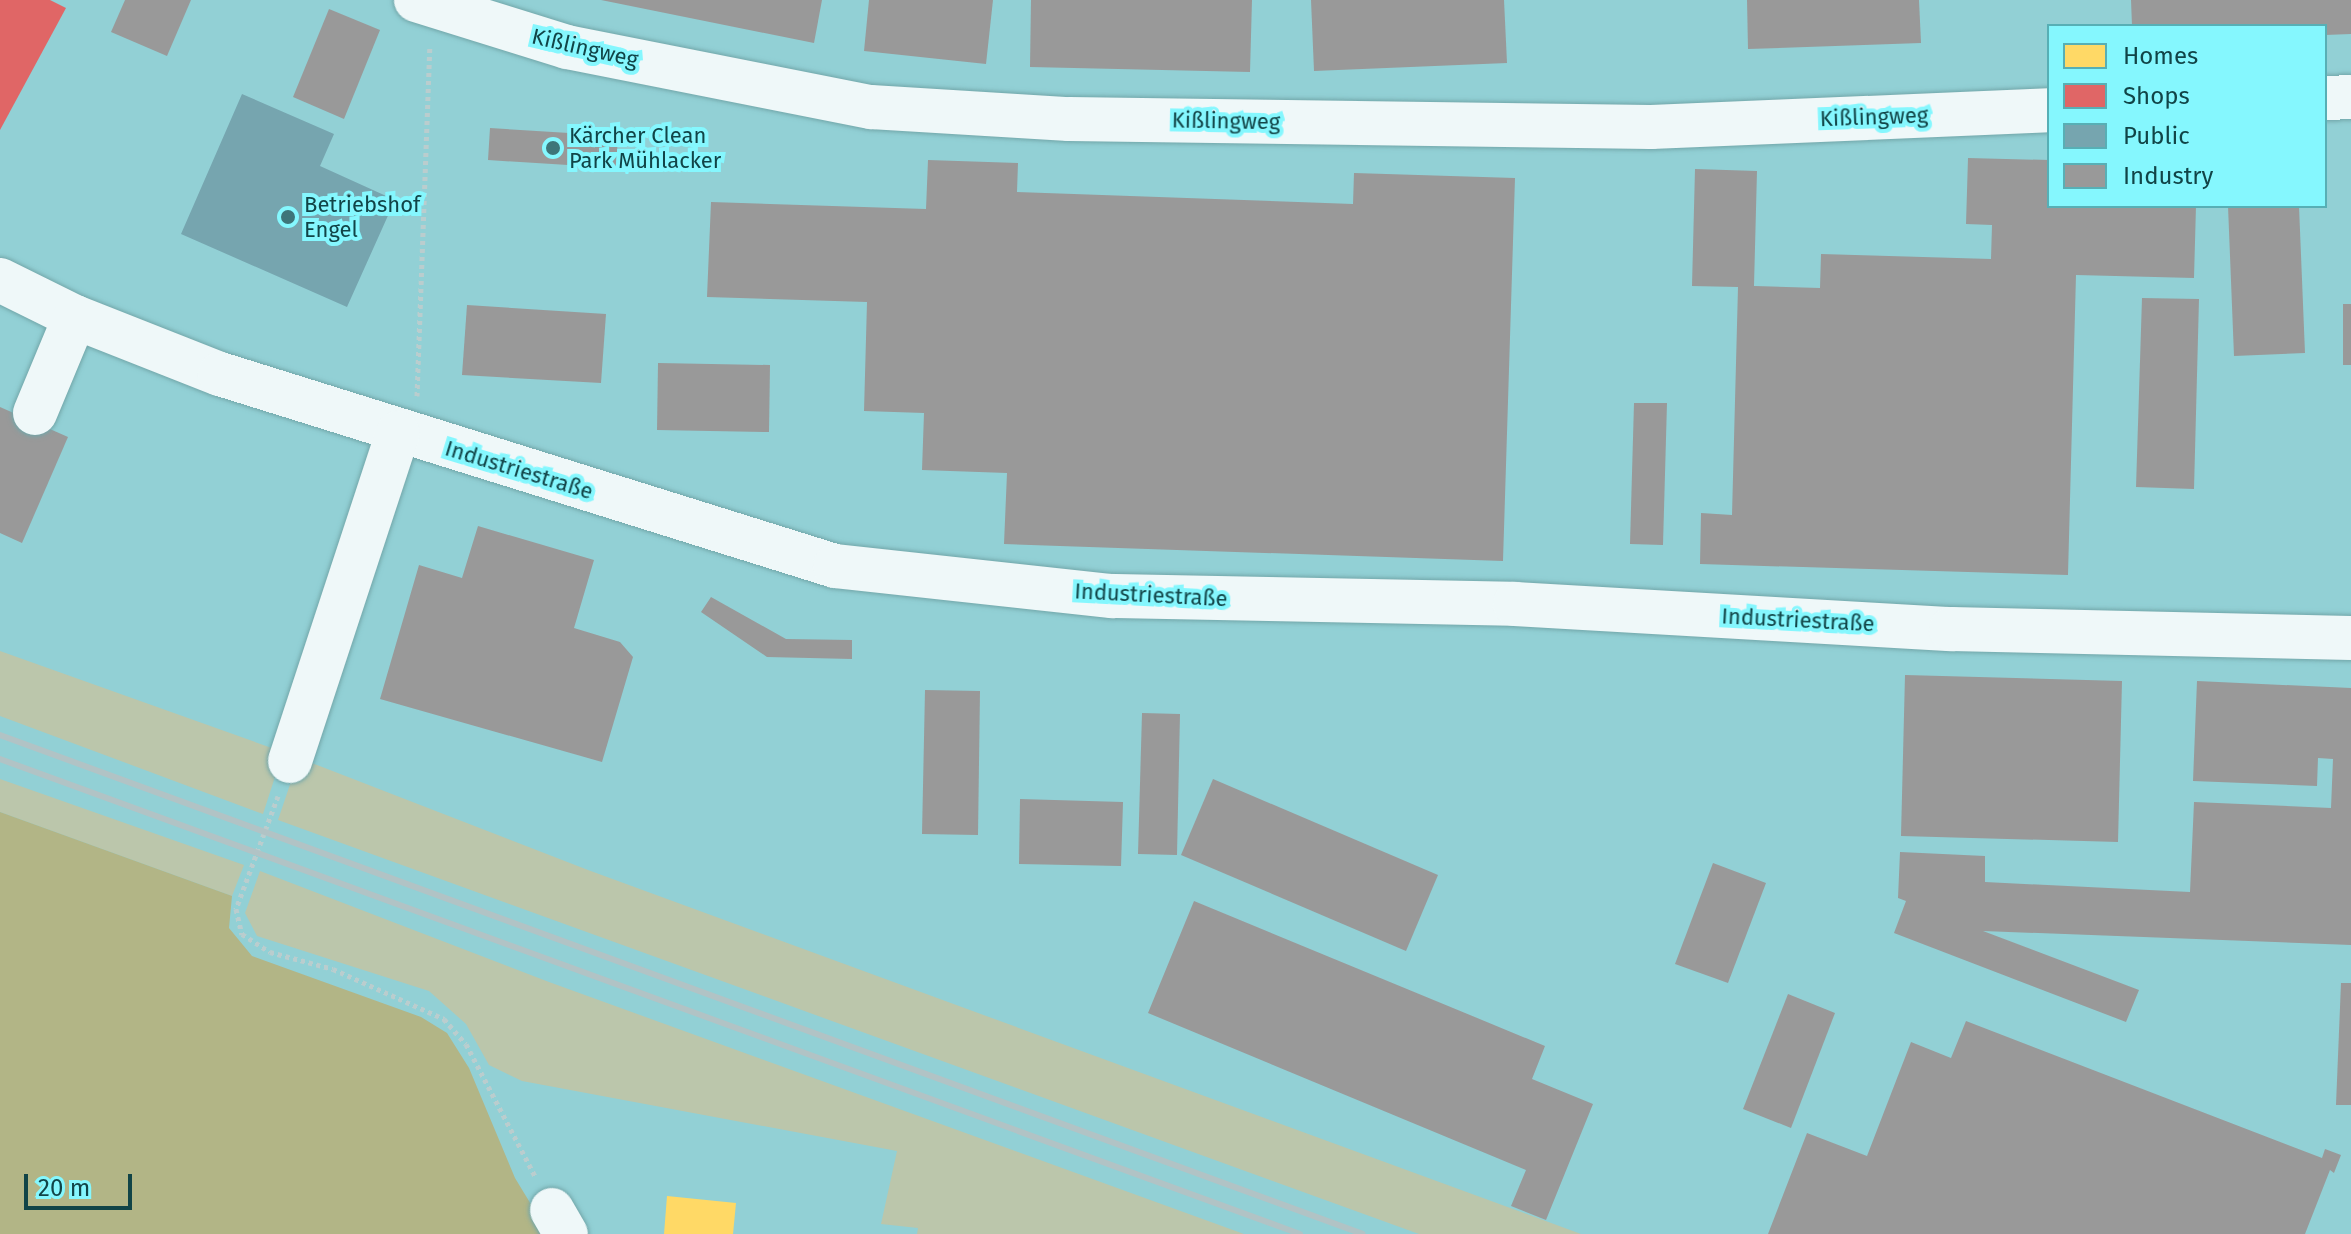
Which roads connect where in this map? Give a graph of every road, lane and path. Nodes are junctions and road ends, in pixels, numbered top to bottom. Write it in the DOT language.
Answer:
graph roads {
  1 [pos="427,2"];
  2 [pos="2351,97"];
  3 [pos="2327,98"];
  4 [pos="2047,110"];
  5 [pos="0,280"];
  6 [pos="75,317"];
  7 [pos="35,413"];
  8 [pos="404,435"];
  9 [pos="2351,638"];
  10 [pos="290,761"];
  11 [pos="271,817"];
  12 [pos="559,1222"];
  1 -- 4 [label="street, Kißlingweg"];
  1 -- 8 [label="path"];
  2 -- 3 [label="street"];
  5 -- 6 [label="street, Industriestraße"];
  6 -- 7 [label="street"];
  6 -- 8 [label="street, Industriestraße"];
  8 -- 9 [label="street, Industriestraße"];
  8 -- 10 [label="street"];
  11 -- 12 [label="path"];
}
